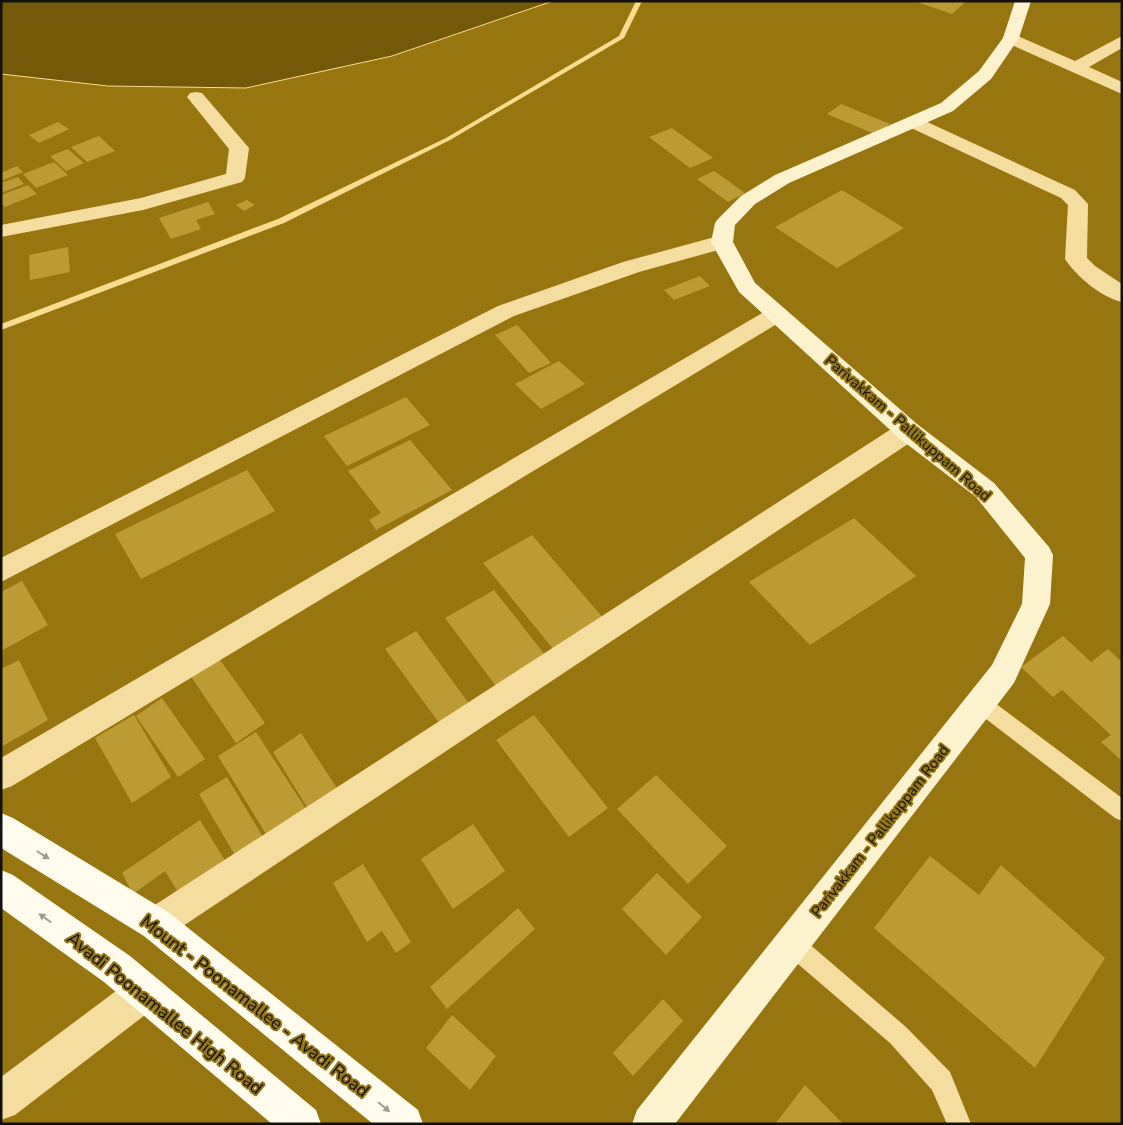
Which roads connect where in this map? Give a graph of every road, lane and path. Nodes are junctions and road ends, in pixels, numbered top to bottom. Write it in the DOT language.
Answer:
graph roads {
  1 [pos="1023,1"];
  2 [pos="1011,38"];
  3 [pos="1122,41"];
  4 [pos="1076,67"];
  5 [pos="1122,89"];
  6 [pos="196,96"];
  7 [pos="914,122"];
  8 [pos="1,231"];
  9 [pos="722,242"];
  10 [pos="1122,295"];
  11 [pos="777,314"];
  12 [pos="908,431"];
  13 [pos="1,571"];
  14 [pos="980,703"];
  15 [pos="1,775"];
  16 [pos="1122,811"];
  17 [pos="1,829"];
  18 [pos="1,887"];
  19 [pos="156,924"];
  20 [pos="792,944"];
  21 [pos="145,992"];
  22 [pos="1,1101"];
  23 [pos="302,1124"];
  24 [pos="404,1124"];
  25 [pos="651,1124"];
  26 [pos="959,1124"];
  1 -- 2 [label="street"];
  2 -- 4 [label="street"];
  2 -- 7 [label="street"];
  3 -- 4 [label="street"];
  4 -- 5 [label="street"];
  6 -- 8 [label="street"];
  7 -- 9 [label="street"];
  7 -- 10 [label="street"];
  9 -- 11 [label="street, Parivakkam - Pallikuppam Road"];
  9 -- 13 [label="street"];
  11 -- 12 [label="street, Parivakkam - Pallikuppam Road"];
  11 -- 15 [label="street"];
  12 -- 14 [label="street, Parivakkam - Pallikuppam Road"];
  12 -- 19 [label="street"];
  14 -- 16 [label="lane"];
  14 -- 20 [label="street, Parivakkam - Pallikuppam Road"];
  17 -- 19 [label="main road, Mount - Poonamallee - Avadi Road, one-way"];
  21 -- 18 [label="main road, Avadi Poonamallee High Road, one-way"];
  19 -- 24 [label="main road, Mount - Poonamallee - Avadi Road, one-way"];
  20 -- 25 [label="street, Parivakkam - Pallikuppam Road"];
  20 -- 26 [label="lane"];
  21 -- 22 [label="street"];
  21 -- 23 [label="main road, Avadi Poonamallee High Road"];
}
